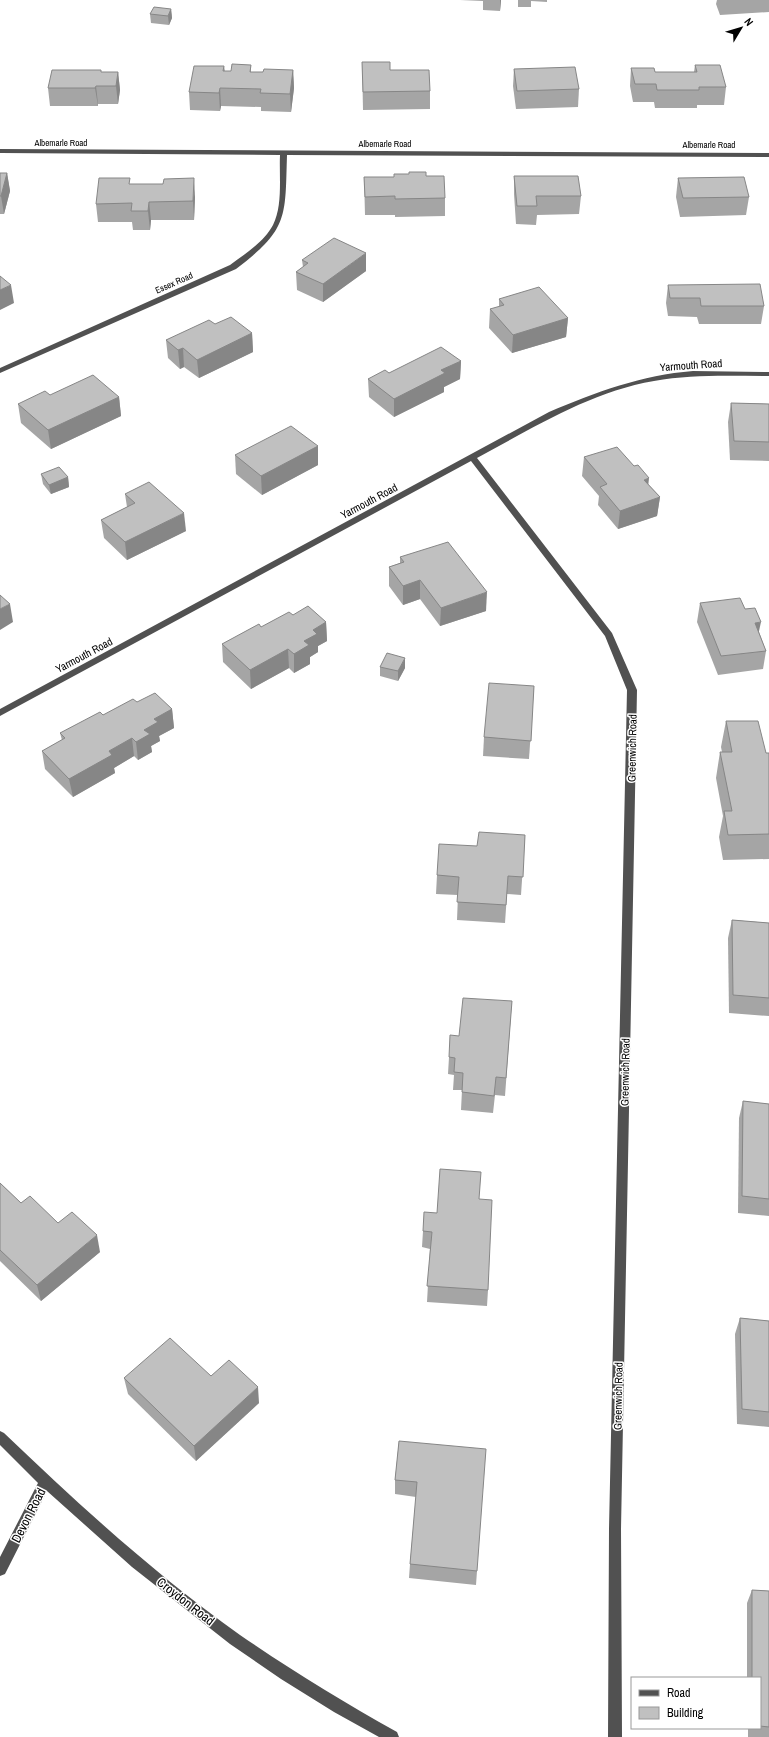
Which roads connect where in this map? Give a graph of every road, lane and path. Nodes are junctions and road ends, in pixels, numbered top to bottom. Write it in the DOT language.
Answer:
graph roads {
  1 [pos="0,152"];
  2 [pos="284,152"];
  3 [pos="769,155"];
  4 [pos="0,371"];
  5 [pos="769,374"];
  6 [pos="472,457"];
  7 [pos="0,712"];
  8 [pos="0,1437"];
  9 [pos="45,1482"];
  10 [pos="0,1570"];
  11 [pos="392,1737"];
  12 [pos="615,1737"];
  1 -- 2 [label="street, Albemarle Road"];
  2 -- 3 [label="street, Albemarle Road"];
  2 -- 4 [label="street, Essex Road"];
  5 -- 6 [label="street, Yarmouth Road"];
  6 -- 7 [label="street, Yarmouth Road"];
  6 -- 12 [label="street, Greenwich Road"];
  8 -- 9 [label="street, Croydon Road"];
  9 -- 10 [label="street, Devon Road"];
  9 -- 11 [label="street, Croydon Road"];
}
